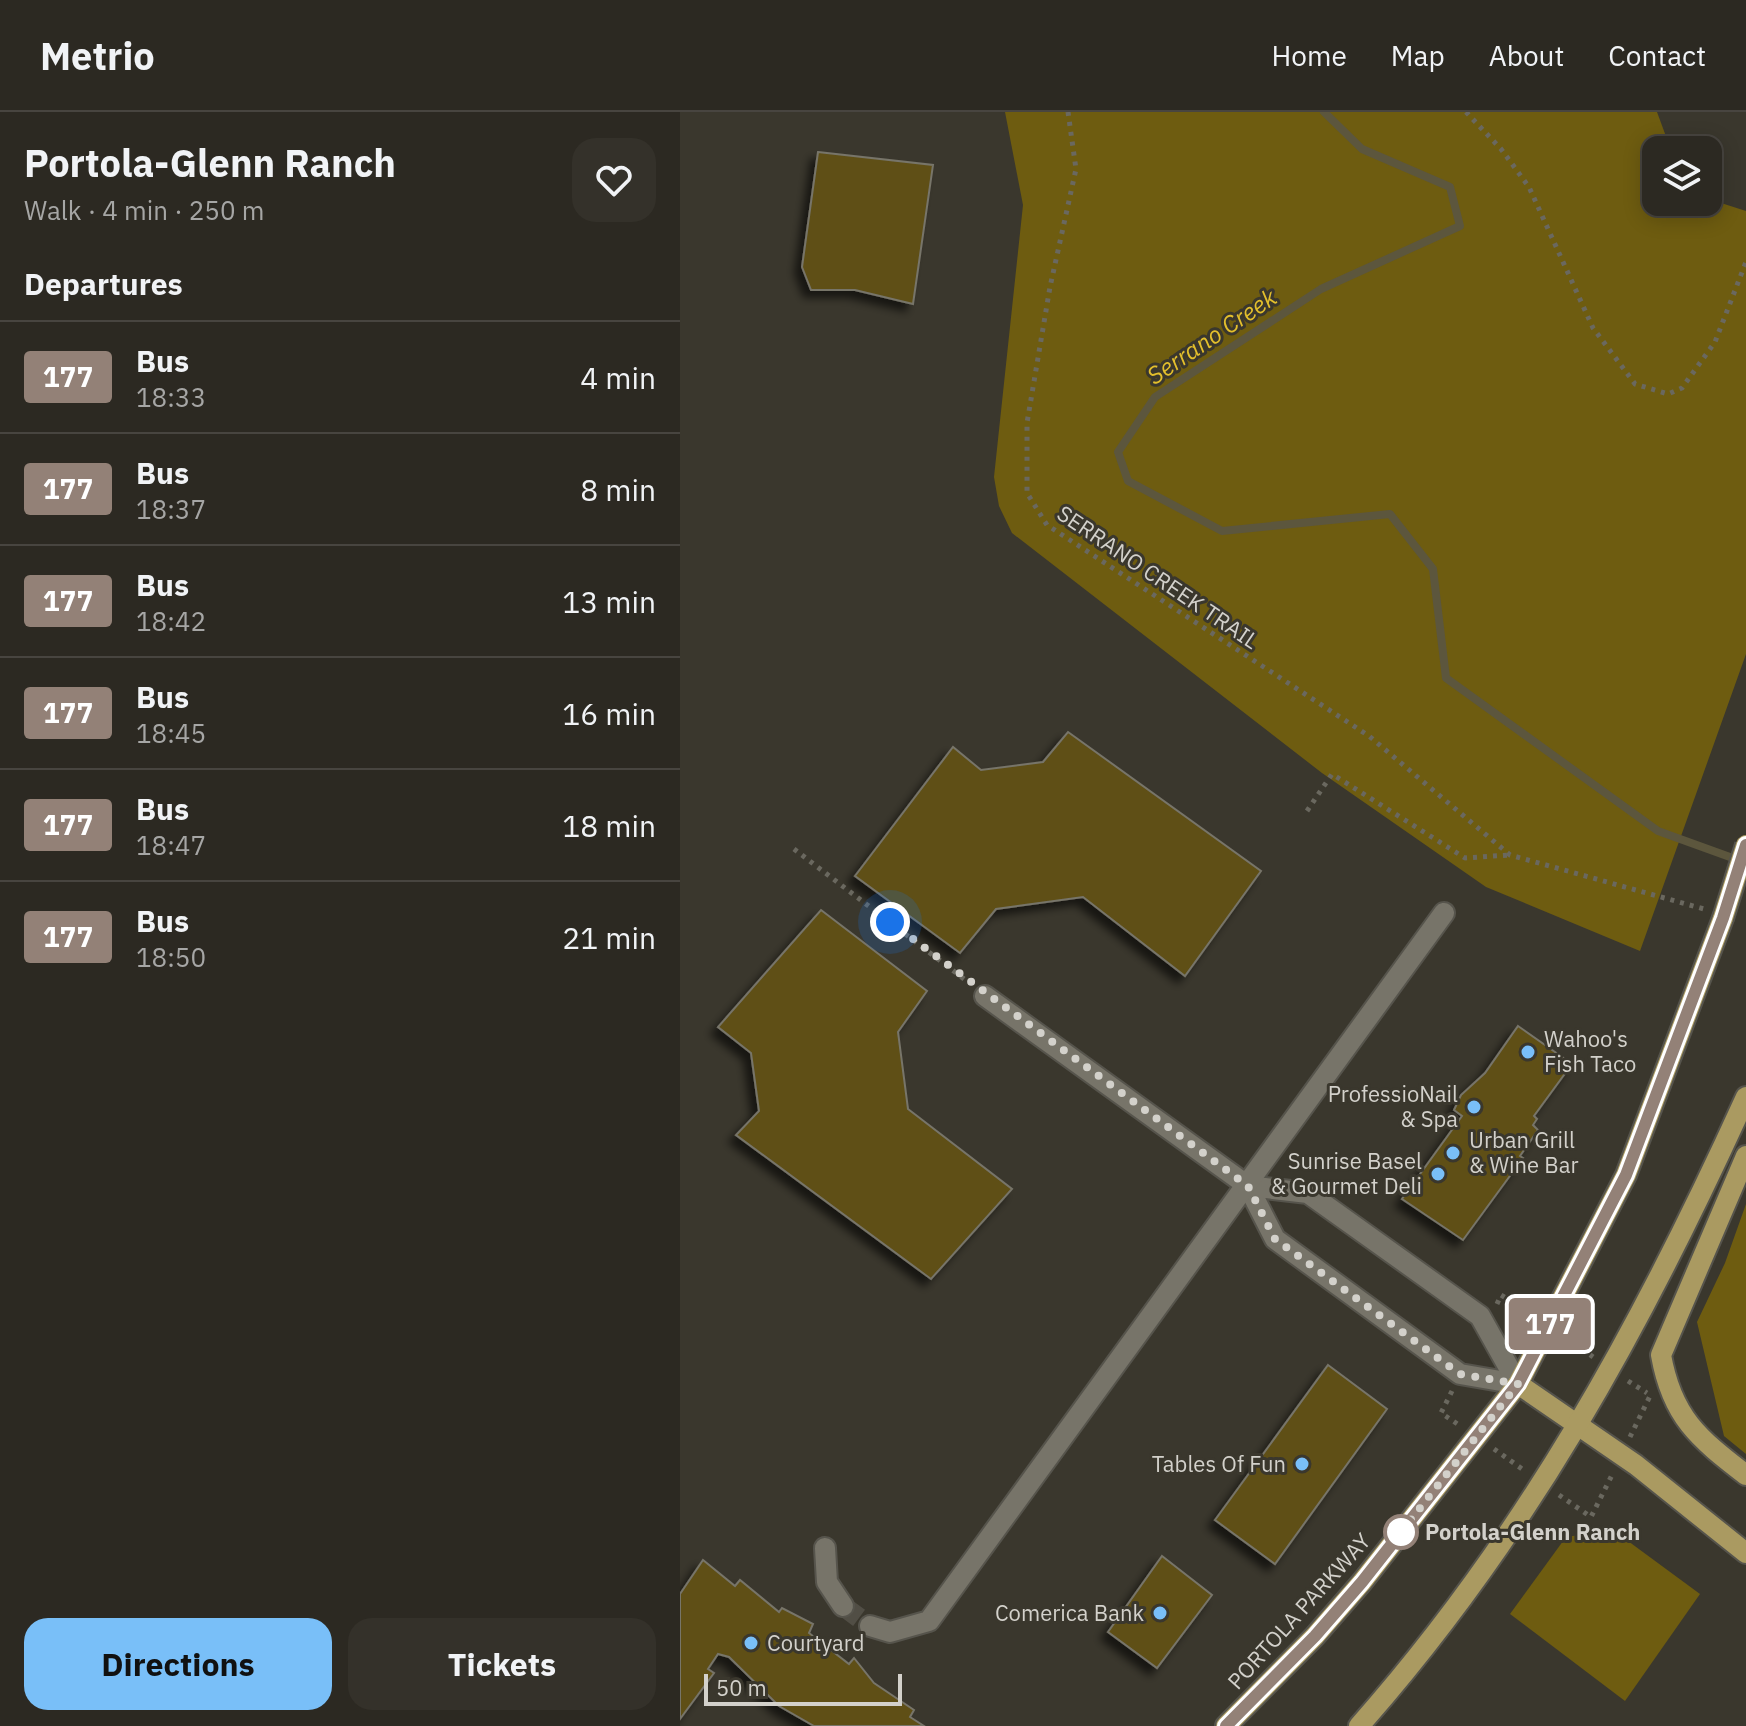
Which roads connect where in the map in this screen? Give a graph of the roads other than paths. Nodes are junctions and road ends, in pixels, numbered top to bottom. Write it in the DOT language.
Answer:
graph roads {
  1 [pos="1746,845"];
  2 [pos="1444,913"];
  3 [pos="985,996"];
  4 [pos="1746,1097"];
  5 [pos="1746,1156"];
  6 [pos="1248,1186"];
  7 [pos="1518,1384"];
  8 [pos="1578,1423"];
  9 [pos="1746,1475"];
  10 [pos="825,1548"];
  11 [pos="1746,1553"];
  12 [pos="843,1606"];
  13 [pos="870,1626"];
  14 [pos="1226,1726"];
  15 [pos="1359,1726"];
  1 -- 7 [label="main road, PORTOLA PARKWAY, bridge"];
  2 -- 6 [label="street"];
  3 -- 6 [label="street"];
  4 -- 8 [label="main road"];
  5 -- 9 [label="main road"];
  6 -- 7 [label="street"];
  6 -- 7 [label="street"];
  6 -- 13 [label="street"];
  7 -- 8 [label="main road"];
  7 -- 14 [label="main road, PORTOLA PARKWAY"];
  8 -- 11 [label="main road"];
  8 -- 15 [label="main road"];
  10 -- 12 [label="street"];
}
